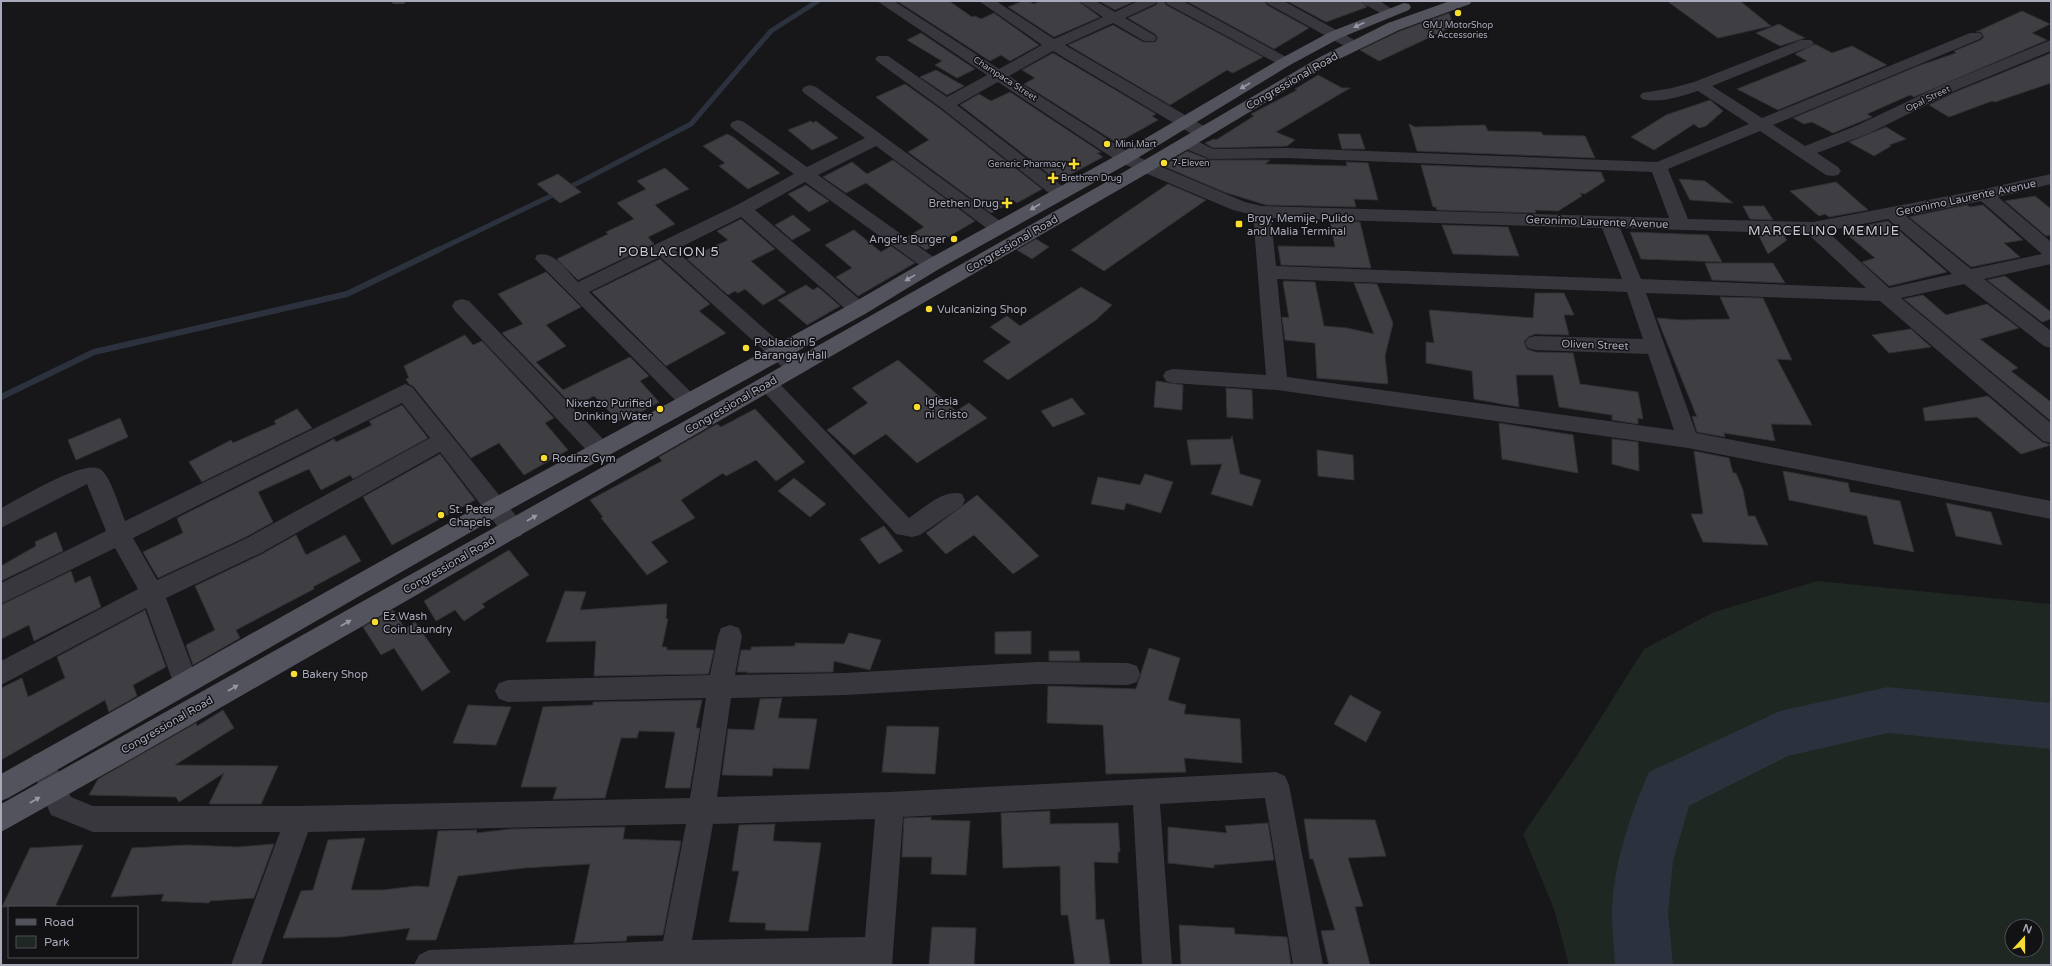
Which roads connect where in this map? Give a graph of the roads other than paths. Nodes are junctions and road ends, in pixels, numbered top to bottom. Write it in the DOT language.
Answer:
graph roads {
  1 [pos="884,1"];
  2 [pos="986,1"];
  3 [pos="1086,1"];
  4 [pos="1150,1"];
  5 [pos="1172,1"];
  6 [pos="1273,1"];
  7 [pos="1370,1"];
  8 [pos="1422,1"];
  9 [pos="1465,1"];
  10 [pos="1389,12"];
  11 [pos="1114,17"];
  12 [pos="1335,35"];
  13 [pos="1976,36"];
  14 [pos="1149,38"];
  15 [pos="1806,43"];
  16 [pos="1053,45"];
  17 [pos="1354,45"];
  18 [pos="2051,45"];
  19 [pos="883,59"];
  20 [pos="1285,62"];
  21 [pos="999,76"];
  22 [pos="1700,85"];
  23 [pos="810,90"];
  24 [pos="1648,96"];
  25 [pos="946,104"];
  26 [pos="1184,121"];
  27 [pos="738,125"];
  28 [pos="1762,126"];
  29 [pos="1195,138"];
  30 [pos="876,139"];
  31 [pos="1805,152"];
  32 [pos="1125,158"];
  33 [pos="1146,166"];
  34 [pos="1659,167"];
  35 [pos="1832,171"];
  36 [pos="806,174"];
  37 [pos="2051,179"];
  38 [pos="1060,193"];
  39 [pos="1985,195"];
  40 [pos="743,209"];
  41 [pos="1262,212"];
  42 [pos="1893,214"];
  43 [pos="1608,221"];
  44 [pos="1681,225"];
  45 [pos="998,228"];
  46 [pos="1813,228"];
  47 [pos="663,249"];
  48 [pos="2051,252"];
  49 [pos="2051,258"];
  50 [pos="544,260"];
  51 [pos="932,265"];
  52 [pos="1268,272"];
  53 [pos="1967,276"];
  54 [pos="1634,285"];
  55 [pos="577,290"];
  56 [pos="1885,296"];
  57 [pos="462,306"];
  58 [pos="858,309"];
  59 [pos="2051,341"];
  60 [pos="1535,343"];
  61 [pos="1656,347"];
  62 [pos="780,352"];
  63 [pos="796,368"];
  64 [pos="1173,376"];
  65 [pos="1277,382"];
  66 [pos="768,384"];
  67 [pos="688,401"];
  68 [pos="2051,435"];
  69 [pos="1688,440"];
  70 [pos="443,441"];
  71 [pos="600,450"];
  72 [pos="954,500"];
  73 [pos="496,507"];
  74 [pos="2051,510"];
  75 [pos="1,519"];
  76 [pos="513,529"];
  77 [pos="119,534"];
  78 [pos="152,592"];
  79 [pos="1,594"];
  80 [pos="730,636"];
  81 [pos="1,674"];
  82 [pos="1128,674"];
  83 [pos="185,682"];
  84 [pos="720,686"];
  85 [pos="508,691"];
  86 [pos="42,764"];
  87 [pos="1,788"];
  88 [pos="54,789"];
  89 [pos="1146,792"];
  90 [pos="890,805"];
  91 [pos="702,811"];
  92 [pos="1,819"];
  93 [pos="298,819"];
  94 [pos="877,958"];
  95 [pos="674,960"];
  96 [pos="246,965"];
  97 [pos="429,965"];
  98 [pos="1157,965"];
  99 [pos="1308,965"];
  1 -- 21 [label="street, Champaca Street"];
  2 -- 16 [label="street"];
  3 -- 11 [label="street"];
  4 -- 11 [label="street"];
  5 -- 20 [label="street"];
  6 -- 12 [label="street"];
  7 -- 10 [label="street"];
  8 -- 10 [label="main road, Congressional Road"];
  9 -- 17 [label="main road, Congressional Road"];
  10 -- 12 [label="main road, Congressional Road, one-way"];
  11 -- 14 [label="street"];
  11 -- 16 [label="street"];
  12 -- 17 [label="street"];
  12 -- 20 [label="main road, Congressional Road"];
  13 -- 28 [label="street"];
  15 -- 22 [label="street"];
  16 -- 21 [label="street"];
  16 -- 26 [label="street"];
  17 -- 29 [label="main road, Congressional Road"];
  18 -- 31 [label="street, Opal Street"];
  19 -- 25 [label="street"];
  20 -- 26 [label="main road, Congressional Road, one-way"];
  21 -- 25 [label="street"];
  21 -- 32 [label="street, Champaca Street"];
  22 -- 24 [label="street"];
  22 -- 28 [label="street"];
  23 -- 30 [label="street"];
  25 -- 38 [label="street"];
  26 -- 29 [label="street"];
  26 -- 32 [label="main road, Congressional Road"];
  27 -- 36 [label="street"];
  28 -- 31 [label="street"];
  28 -- 34 [label="street"];
  29 -- 33 [label="main road, Congressional Road"];
  29 -- 34 [label="street"];
  30 -- 36 [label="street"];
  30 -- 45 [label="street"];
  31 -- 35 [label="street"];
  32 -- 33 [label="street, Champaca Street"];
  32 -- 38 [label="main road, Congressional Road"];
  33 -- 41 [label="street, Geronimo Laurente Avenue"];
  33 -- 63 [label="main road, Congressional Road"];
  34 -- 44 [label="street"];
  36 -- 40 [label="street"];
  36 -- 51 [label="street"];
  37 -- 39 [label="street, Geronimo Laurente Avenue"];
  38 -- 45 [label="main road, Congressional Road, one-way"];
  39 -- 42 [label="street, Geronimo Laurente Avenue"];
  39 -- 48 [label="street"];
  40 -- 47 [label="street"];
  40 -- 58 [label="street"];
  41 -- 43 [label="street, Geronimo Laurente Avenue"];
  41 -- 52 [label="street"];
  42 -- 46 [label="street, Geronimo Laurente Avenue"];
  42 -- 53 [label="street"];
  43 -- 44 [label="street, Geronimo Laurente Avenue"];
  43 -- 54 [label="street"];
  44 -- 46 [label="street, Geronimo Laurente Avenue"];
  45 -- 51 [label="main road, Congressional Road"];
  46 -- 56 [label="street"];
  47 -- 55 [label="street"];
  47 -- 62 [label="street"];
  49 -- 53 [label="street"];
  50 -- 55 [label="street"];
  51 -- 58 [label="main road, Congressional Road, one-way"];
  52 -- 54 [label="street"];
  52 -- 65 [label="street"];
  53 -- 56 [label="street"];
  53 -- 59 [label="street"];
  54 -- 56 [label="street"];
  54 -- 61 [label="street"];
  55 -- 67 [label="street"];
  56 -- 68 [label="street"];
  57 -- 71 [label="street"];
  58 -- 62 [label="main road, Congressional Road"];
  60 -- 61 [label="street, Oliven Street"];
  61 -- 69 [label="street"];
  62 -- 63 [label="street"];
  62 -- 67 [label="main road, Congressional Road"];
  63 -- 66 [label="main road, Congressional Road"];
  64 -- 65 [label="street"];
  65 -- 69 [label="street"];
  66 -- 72 [label="street"];
  76 -- 66 [label="main road, Congressional Road, one-way"];
  67 -- 71 [label="main road, Congressional Road"];
  69 -- 74 [label="street"];
  70 -- 73 [label="street"];
  70 -- 77 [label="street"];
  70 -- 78 [label="street"];
  71 -- 73 [label="main road, Congressional Road"];
  73 -- 76 [label="street"];
  73 -- 83 [label="main road, Congressional Road"];
  75 -- 77 [label="street"];
  88 -- 76 [label="main road, Congressional Road, one-way"];
  77 -- 78 [label="street"];
  77 -- 79 [label="street"];
  78 -- 81 [label="street"];
  78 -- 83 [label="street"];
  80 -- 84 [label="street"];
  82 -- 84 [label="street"];
  83 -- 86 [label="main road, Congressional Road"];
  84 -- 85 [label="street"];
  84 -- 91 [label="street"];
  86 -- 87 [label="main road, Congressional Road"];
  86 -- 88 [label="street"];
  92 -- 88 [label="main road, Congressional Road, one-way"];
  88 -- 93 [label="street"];
  89 -- 90 [label="street"];
  89 -- 98 [label="street"];
  89 -- 99 [label="street"];
  90 -- 91 [label="street"];
  90 -- 94 [label="street"];
  91 -- 93 [label="street"];
  91 -- 95 [label="street"];
  93 -- 96 [label="street"];
  94 -- 95 [label="street"];
  95 -- 97 [label="street"];
}
